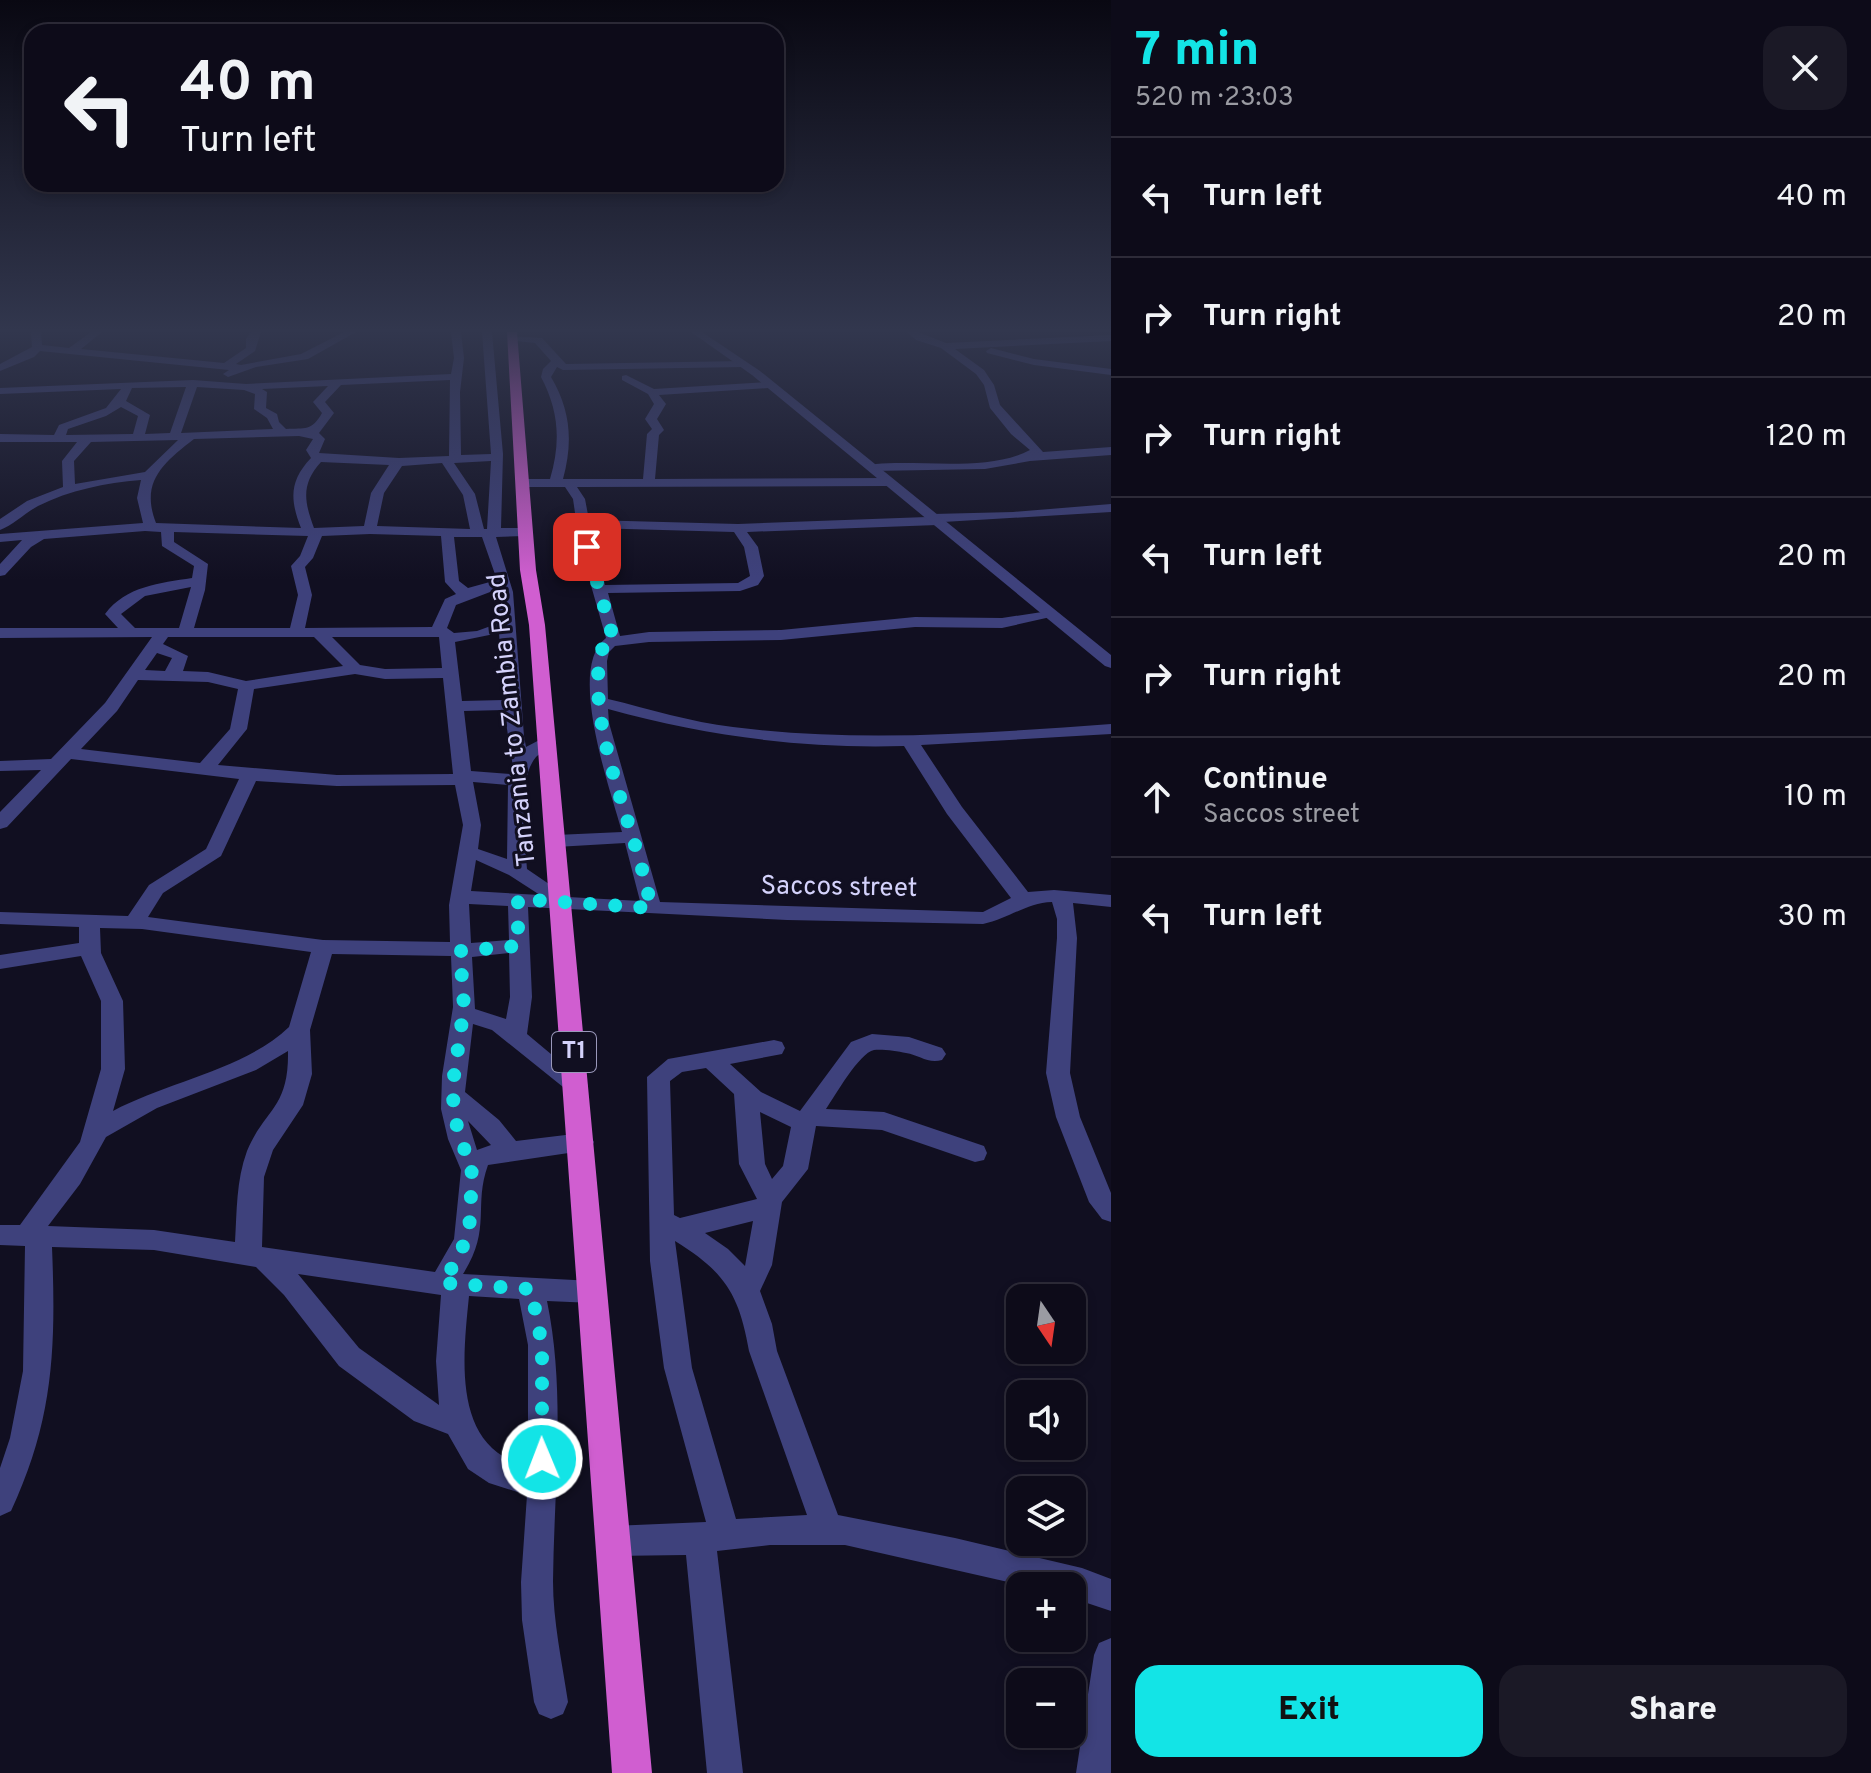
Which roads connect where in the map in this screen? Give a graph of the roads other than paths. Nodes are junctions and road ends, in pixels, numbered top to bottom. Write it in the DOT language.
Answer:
graph roads {
  1 [pos="101,415"];
  2 [pos="144,415"];
  3 [pos="182,415"];
  4 [pos="271,415"];
  5 [pos="327,415"];
  6 [pos="453,415"];
  7 [pos="494,415"];
  8 [pos="517,415"];
  9 [pos="563,415"];
  10 [pos="654,415"];
  11 [pos="807,415"];
  12 [pos="1001,415"];
  13 [pos="282,432"];
  14 [pos="311,433"];
  15 [pos="191,436"];
  16 [pos="174,437"];
  17 [pos="0,438"];
  18 [pos="138,438"];
  19 [pos="88,439"];
  20 [pos="58,440"];
  21 [pos="1111,451"];
  22 [pos="319,457"];
  23 [pos="497,457"];
  24 [pos="1030,457"];
  25 [pos="451,459"];
  26 [pos="399,462"];
  27 [pos="876,468"];
  28 [pos="147,476"];
  29 [pos="649,480"];
  30 [pos="562,482"];
  31 [pos="887,482"];
  32 [pos="522,483"];
  33 [pos="70,491"];
  34 [pos="1111,508"];
  35 [pos="935,519"];
  36 [pos="582,524"];
  37 [pos="0,526"];
  38 [pos="158,527"];
  39 [pos="738,528"];
  40 [pos="370,530"];
  41 [pos="313,531"];
  42 [pos="525,532"];
  43 [pos="447,533"];
  44 [pos="486,533"];
  45 [pos="42,534"];
  46 [pos="0,538"];
  47 [pos="0,572"];
  48 [pos="200,581"];
  49 [pos="503,583"];
  50 [pos="599,589"];
  51 [pos="465,594"];
  52 [pos="1050,613"];
  53 [pos="506,626"];
  54 [pos="185,632"];
  55 [pos="0,633"];
  56 [pos="131,633"];
  57 [pos="296,633"];
  58 [pos="319,633"];
  59 [pos="442,635"];
  60 [pos="160,639"];
  61 [pos="614,641"];
  62 [pos="1111,663"];
  63 [pos="355,669"];
  64 [pos="449,673"];
  65 [pos="134,675"];
  66 [pos="170,675"];
  67 [pos="248,686"];
  68 [pos="600,702"];
  69 [pos="512,705"];
  70 [pos="454,706"];
  71 [pos="1111,729"];
  72 [pos="909,740"];
  73 [pos="547,741"];
  74 [pos="63,759"];
  75 [pos="0,766"];
  76 [pos="205,768"];
  77 [pos="520,774"];
  78 [pos="250,775"];
  79 [pos="463,778"];
  80 [pos="0,823"];
  81 [pos="633,837"];
  82 [pos="556,841"];
  83 [pos="467,852"];
  84 [pos="517,872"];
  85 [pos="460,897"];
  86 [pos="1061,897"];
  87 [pos="518,899"];
  88 [pos="1023,900"];
  89 [pos="561,901"];
  90 [pos="1111,901"];
  91 [pos="651,908"];
  92 [pos="0,918"];
  93 [pos="89,921"];
  94 [pos="134,923"];
  95 [pos="518,946"];
  96 [pos="323,947"];
  97 [pos="90,948"];
  98 [pos="460,950"];
  99 [pos="0,962"];
  100 [pos="463,1013"];
  101 [pos="299,1030"];
  102 [pos="515,1036"];
  103 [pos="774,1048"];
  104 [pos="934,1054"];
  105 [pos="710,1058"];
  106 [pos="576,1085"];
  107 [pos="746,1092"];
  108 [pos="453,1095"];
  109 [pos="807,1120"];
  110 [pos="96,1131"];
  111 [pos="582,1142"];
  112 [pos="510,1151"];
  113 [pos="975,1153"];
  114 [pos="473,1169"];
  115 [pos="768,1204"];
  116 [pos="1111,1212"];
  117 [pos="668,1224"];
  118 [pos="22,1235"];
  119 [pos="256,1256"];
  120 [pos="449,1284"];
  121 [pos="531,1289"];
  122 [pos="747,1290"];
  123 [pos="593,1292"];
  124 [pos="461,1426"];
  125 [pos="543,1484"];
  126 [pos="0,1501"];
  127 [pos="828,1530"];
  128 [pos="712,1536"];
  129 [pos="612,1541"];
  130 [pos="1111,1595"];
  131 [pos="1111,1655"];
  132 [pos="551,1702"];
  133 [pos="632,1773"];
  134 [pos="725,1773"];
  135 [pos="1094,1773"];
  1 -- 20 [label="street"];
  2 -- 18 [label="street"];
  3 -- 16 [label="street"];
  4 -- 13 [label="street"];
  5 -- 14 [label="street"];
  6 -- 25 [label="street"];
  7 -- 23 [label="street"];
  8 -- 32 [label="highway, Tanzania to Zambia Road / T1"];
  9 -- 30 [label="street"];
  10 -- 29 [label="street"];
  11 -- 27 [label="street"];
  12 -- 24 [label="street"];
  13 -- 14 [label="street"];
  13 -- 15 [label="street"];
  14 -- 22 [label="street"];
  15 -- 16 [label="street"];
  15 -- 28 [label="street"];
  16 -- 18 [label="street"];
  17 -- 20 [label="street"];
  18 -- 19 [label="street"];
  19 -- 20 [label="street"];
  19 -- 33 [label="street"];
  21 -- 24 [label="street"];
  22 -- 26 [label="street"];
  22 -- 41 [label="street"];
  23 -- 25 [label="street"];
  23 -- 44 [label="street"];
  24 -- 27 [label="street"];
  25 -- 26 [label="street"];
  25 -- 44 [label="street"];
  26 -- 40 [label="street"];
  27 -- 31 [label="street"];
  28 -- 33 [label="street"];
  28 -- 38 [label="street"];
  29 -- 30 [label="street"];
  29 -- 31 [label="street"];
  30 -- 32 [label="street"];
  30 -- 36 [label="street"];
  31 -- 35 [label="street"];
  32 -- 42 [label="highway, Tanzania to Zambia Road / T1"];
  33 -- 37 [label="street"];
  34 -- 35 [label="street"];
  35 -- 39 [label="street"];
  35 -- 52 [label="street"];
  36 -- 39 [label="street"];
  36 -- 50 [label="street"];
  38 -- 41 [label="street"];
  38 -- 45 [label="street"];
  38 -- 48 [label="street"];
  39 -- 50 [label="street"];
  40 -- 41 [label="street"];
  40 -- 43 [label="street"];
  41 -- 57 [label="street"];
  42 -- 44 [label="street"];
  42 -- 73 [label="highway, Tanzania to Zambia Road / T1"];
  43 -- 44 [label="street"];
  43 -- 51 [label="street"];
  44 -- 49 [label="street"];
  45 -- 46 [label="street"];
  45 -- 47 [label="street"];
  48 -- 54 [label="street"];
  48 -- 56 [label="street"];
  49 -- 51 [label="street"];
  49 -- 53 [label="street"];
  50 -- 61 [label="street"];
  51 -- 59 [label="street"];
  52 -- 61 [label="street"];
  52 -- 62 [label="street"];
  53 -- 59 [label="street"];
  53 -- 69 [label="street"];
  54 -- 57 [label="street"];
  54 -- 60 [label="street"];
  55 -- 56 [label="street"];
  56 -- 60 [label="street"];
  57 -- 58 [label="street"];
  58 -- 59 [label="street"];
  58 -- 63 [label="street"];
  59 -- 64 [label="street"];
  60 -- 65 [label="street"];
  60 -- 66 [label="street"];
  61 -- 68 [label="street"];
  63 -- 64 [label="street"];
  63 -- 67 [label="street"];
  64 -- 70 [label="street"];
  65 -- 66 [label="street"];
  65 -- 74 [label="street"];
  66 -- 67 [label="street"];
  67 -- 76 [label="street"];
  68 -- 72 [label="street"];
  68 -- 81 [label="street"];
  69 -- 70 [label="street"];
  69 -- 77 [label="street"];
  70 -- 79 [label="street"];
  71 -- 72 [label="street"];
  72 -- 88 [label="street"];
  73 -- 77 [label="street"];
  73 -- 82 [label="highway, Tanzania to Zambia Road / T1"];
  74 -- 75 [label="street"];
  74 -- 76 [label="street"];
  74 -- 80 [label="street"];
  76 -- 78 [label="street"];
  77 -- 79 [label="street"];
  77 -- 84 [label="street"];
  78 -- 79 [label="street"];
  78 -- 94 [label="street"];
  79 -- 83 [label="street"];
  81 -- 82 [label="street"];
  81 -- 91 [label="street"];
  82 -- 89 [label="highway, Tanzania to Zambia Road / T1"];
  83 -- 84 [label="street"];
  83 -- 85 [label="street"];
  84 -- 89 [label="street"];
  85 -- 87 [label="street, Saccos street"];
  85 -- 98 [label="street"];
  86 -- 88 [label="street, Saccos street"];
  86 -- 90 [label="street, Saccos street"];
  86 -- 116 [label="street"];
  87 -- 89 [label="street, Saccos street"];
  87 -- 95 [label="street"];
  88 -- 91 [label="street, Saccos street"];
  89 -- 91 [label="street, Saccos street"];
  89 -- 106 [label="highway, Tanzania to Zambia Road / T1"];
  92 -- 93 [label="street"];
  93 -- 94 [label="street"];
  93 -- 97 [label="street"];
  94 -- 96 [label="street"];
  95 -- 98 [label="street"];
  95 -- 102 [label="street"];
  96 -- 98 [label="street"];
  96 -- 101 [label="street"];
  97 -- 99 [label="street"];
  97 -- 110 [label="street"];
  98 -- 100 [label="street"];
  100 -- 102 [label="street"];
  100 -- 108 [label="street"];
  101 -- 110 [label="street"];
  101 -- 119 [label="street"];
  102 -- 106 [label="street"];
  103 -- 105 [label="street"];
  104 -- 109 [label="street"];
  105 -- 107 [label="street"];
  105 -- 117 [label="street"];
  106 -- 111 [label="highway, Tanzania to Zambia Road / T1"];
  107 -- 109 [label="street"];
  107 -- 115 [label="street"];
  108 -- 112 [label="street"];
  108 -- 114 [label="street"];
  109 -- 113 [label="street"];
  109 -- 115 [label="street"];
  110 -- 118 [label="street"];
  111 -- 112 [label="street"];
  111 -- 123 [label="highway, Tanzania to Zambia Road / T1"];
  112 -- 114 [label="street"];
  114 -- 120 [label="street"];
  115 -- 117 [label="street"];
  115 -- 122 [label="street"];
  117 -- 122 [label="street"];
  117 -- 128 [label="street"];
  118 -- 119 [label="street"];
  118 -- 126 [label="street"];
  119 -- 120 [label="street"];
  119 -- 124 [label="street"];
  120 -- 121 [label="street"];
  120 -- 124 [label="street"];
  121 -- 123 [label="street"];
  121 -- 125 [label="street"];
  122 -- 127 [label="street"];
  123 -- 129 [label="highway, Tanzania to Zambia Road / T1"];
  124 -- 125 [label="street"];
  125 -- 132 [label="street"];
  127 -- 128 [label="street"];
  127 -- 130 [label="street"];
  128 -- 129 [label="street"];
  128 -- 134 [label="street"];
  129 -- 133 [label="highway, Tanzania to Zambia Road / T1"];
  131 -- 135 [label="street"];
}
